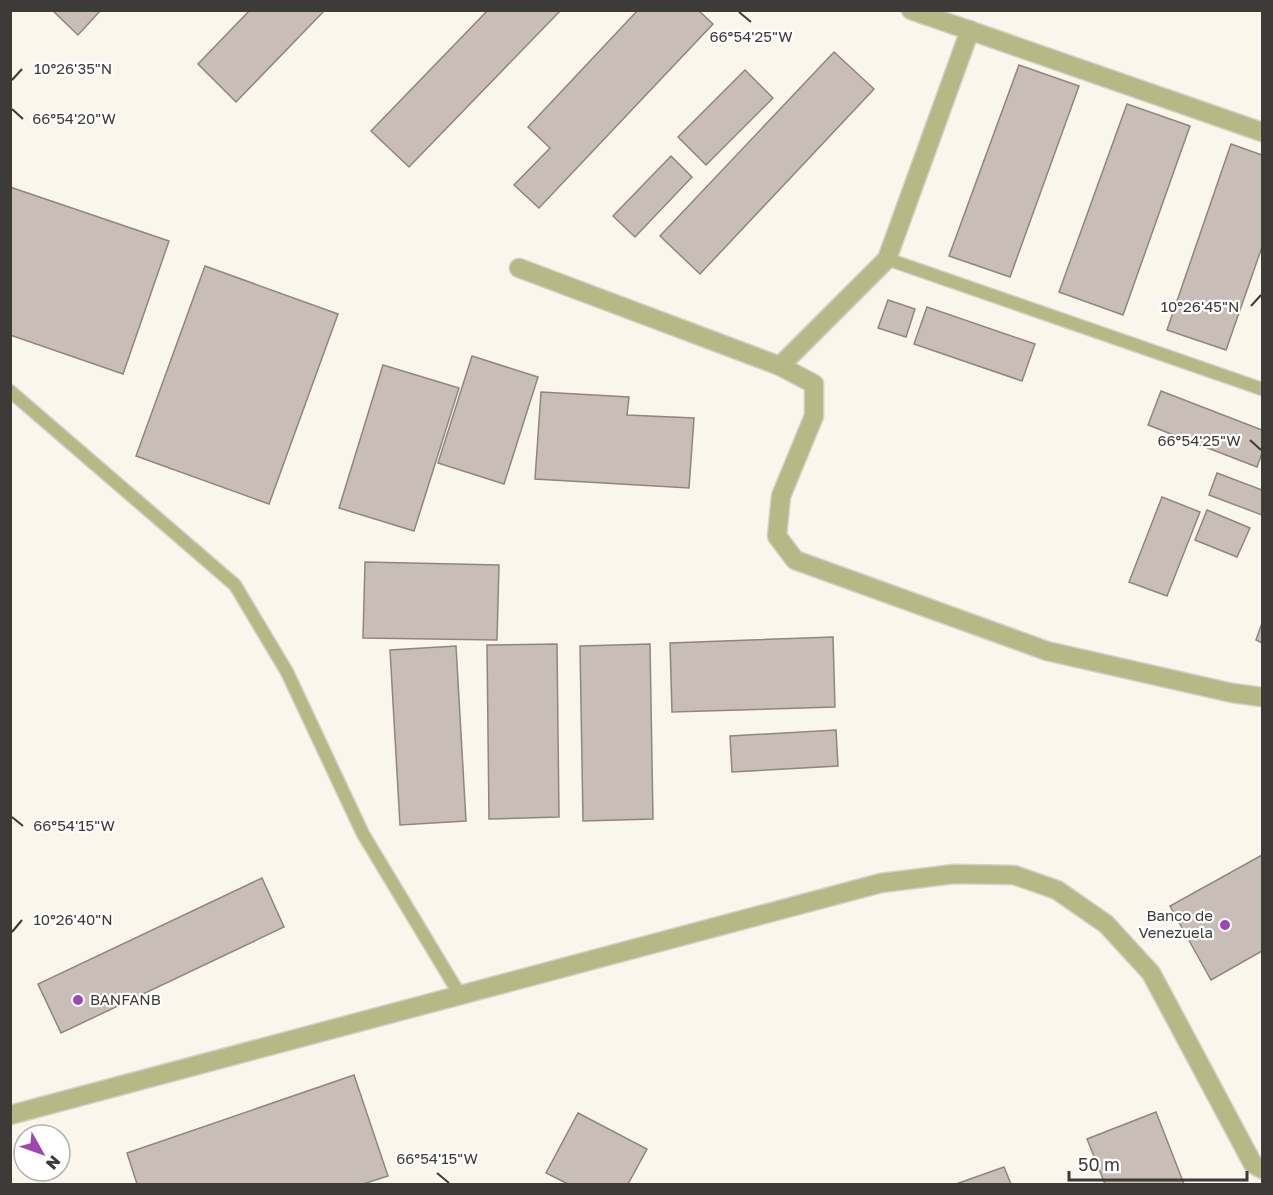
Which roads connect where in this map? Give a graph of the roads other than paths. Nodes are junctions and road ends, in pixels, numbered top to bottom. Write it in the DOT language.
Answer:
graph roads {
  1 [pos="911,10"];
  2 [pos="970,30"];
  3 [pos="1263,132"];
  4 [pos="887,259"];
  5 [pos="519,268"];
  6 [pos="780,366"];
  7 [pos="1263,389"];
  8 [pos="10,391"];
  9 [pos="1263,697"];
  10 [pos="460,995"];
  11 [pos="10,1115"];
  12 [pos="1263,1169"];
  1 -- 2 [label="street"];
  2 -- 3 [label="street"];
  2 -- 4 [label="street"];
  4 -- 6 [label="street"];
  4 -- 7 [label="lane"];
  5 -- 6 [label="street"];
  6 -- 9 [label="street"];
  8 -- 10 [label="lane"];
  10 -- 11 [label="street"];
  10 -- 12 [label="street"];
}
